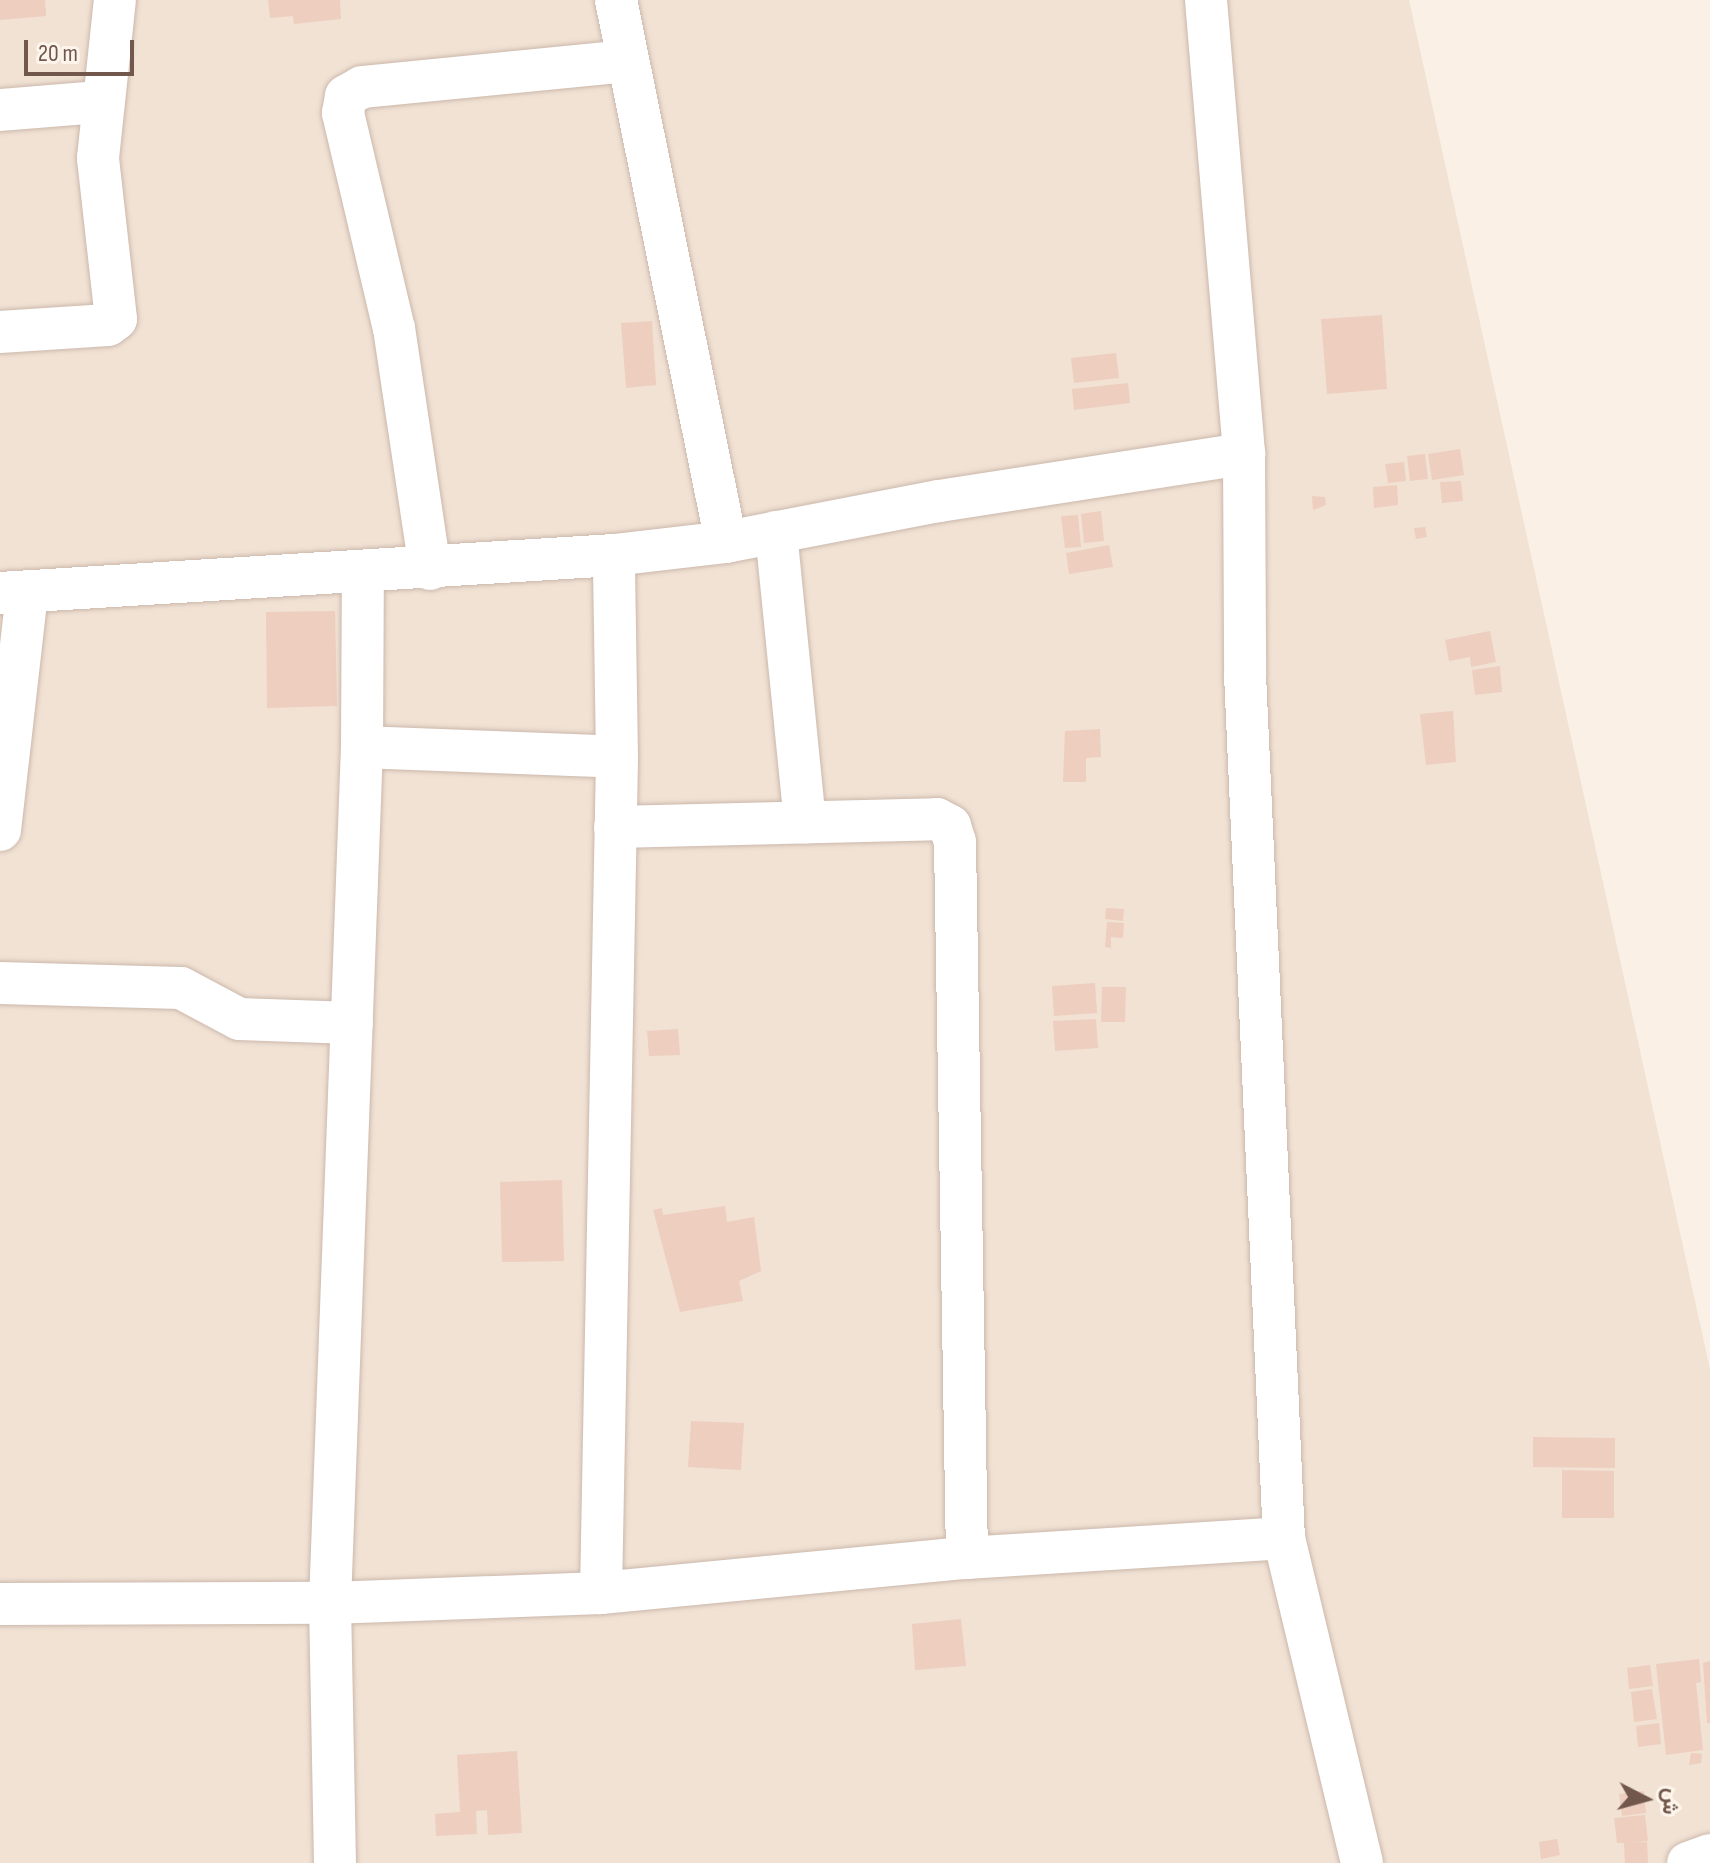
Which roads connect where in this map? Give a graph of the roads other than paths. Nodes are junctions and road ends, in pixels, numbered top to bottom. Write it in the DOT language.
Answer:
graph roads {
  1 [pos="115,0"];
  2 [pos="616,0"];
  3 [pos="1206,0"];
  4 [pos="627,61"];
  5 [pos="100,102"];
  6 [pos="0,110"];
  7 [pos="0,332"];
  8 [pos="1244,454"];
  9 [pos="776,532"];
  10 [pos="726,542"];
  11 [pos="614,555"];
  12 [pos="430,569"];
  13 [pos="363,573"];
  14 [pos="14,593"];
  15 [pos="362,747"];
  16 [pos="617,757"];
  17 [pos="805,823"];
  18 [pos="615,827"];
  19 [pos="0,830"];
  20 [pos="0,983"];
  21 [pos="352,1023"];
  22 [pos="1284,1538"];
  23 [pos="967,1558"];
  24 [pos="601,1593"];
  25 [pos="330,1603"];
  26 [pos="0,1604"];
  27 [pos="1710,1855"];
  28 [pos="335,1863"];
  29 [pos="1362,1863"];
  30 [pos="1688,1863"];
  1 -- 5 [label="street"];
  2 -- 4 [label="street"];
  3 -- 8 [label="street"];
  4 -- 10 [label="street"];
  4 -- 12 [label="street"];
  5 -- 6 [label="street"];
  5 -- 7 [label="street"];
  8 -- 9 [label="street"];
  8 -- 22 [label="street"];
  9 -- 10 [label="street"];
  9 -- 17 [label="street"];
  10 -- 11 [label="street"];
  11 -- 12 [label="street"];
  11 -- 16 [label="street"];
  12 -- 13 [label="street"];
  13 -- 14 [label="street"];
  13 -- 15 [label="street"];
  14 -- 19 [label="street"];
  15 -- 16 [label="street"];
  15 -- 21 [label="street"];
  16 -- 18 [label="street"];
  17 -- 18 [label="street"];
  17 -- 23 [label="street"];
  18 -- 24 [label="street"];
  20 -- 21 [label="street"];
  21 -- 25 [label="street"];
  22 -- 23 [label="street"];
  22 -- 29 [label="street"];
  23 -- 24 [label="street"];
  24 -- 25 [label="street"];
  25 -- 26 [label="street"];
  25 -- 28 [label="street"];
  27 -- 30 [label="street"];
}
